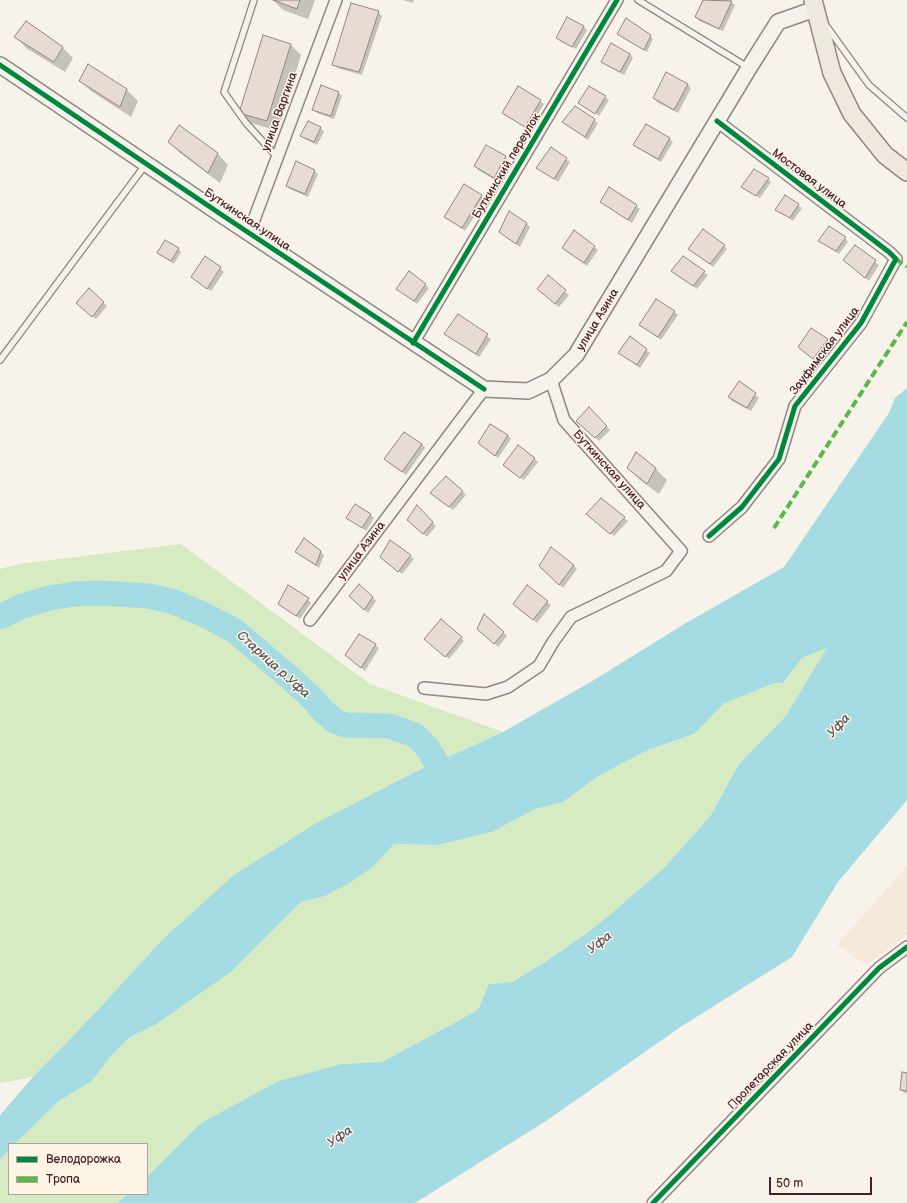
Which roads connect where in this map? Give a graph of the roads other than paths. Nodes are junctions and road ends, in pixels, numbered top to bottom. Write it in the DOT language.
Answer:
graph roads {
  1 [pos="254,0"];
  2 [pos="336,0"];
  3 [pos="618,0"];
  4 [pos="638,0"];
  5 [pos="814,4"];
  6 [pos="0,65"];
  7 [pos="749,68"];
  8 [pos="907,118"];
  9 [pos="717,121"];
  10 [pos="277,157"];
  11 [pos="146,164"];
  12 [pos="907,172"];
  13 [pos="249,233"];
  14 [pos="889,252"];
  15 [pos="413,343"];
  16 [pos="0,360"];
  17 [pos="551,380"];
  18 [pos="484,389"];
  19 [pos="709,536"];
  20 [pos="310,620"];
  21 [pos="424,688"];
  22 [pos="907,947"];
  23 [pos="653,1203"];
  1 -- 10 [label="lane"];
  2 -- 10 [label="street, улица Варгина"];
  3 -- 15 [label="street, Буткинский переулок"];
  4 -- 7 [label="lane"];
  5 -- 7 [label="street, улица Азина"];
  5 -- 8 [label="lane"];
  5 -- 12 [label="main road"];
  6 -- 11 [label="street, Буткинская улица"];
  7 -- 9 [label="street, улица Азина"];
  9 -- 14 [label="street, Мостовая улица"];
  9 -- 17 [label="street, улица Азина"];
  10 -- 13 [label="street, улица Варгина"];
  11 -- 13 [label="street, Буткинская улица"];
  11 -- 16 [label="lane"];
  13 -- 15 [label="street, Буткинская улица"];
  14 -- 19 [label="street, Зауфимская улица"];
  15 -- 18 [label="street, Буткинская улица"];
  17 -- 18 [label="street, улица Азина"];
  17 -- 21 [label="street, Буткинская улица"];
  18 -- 20 [label="street, улица Азина"];
  22 -- 23 [label="street, Пролетарская улица"];
}
